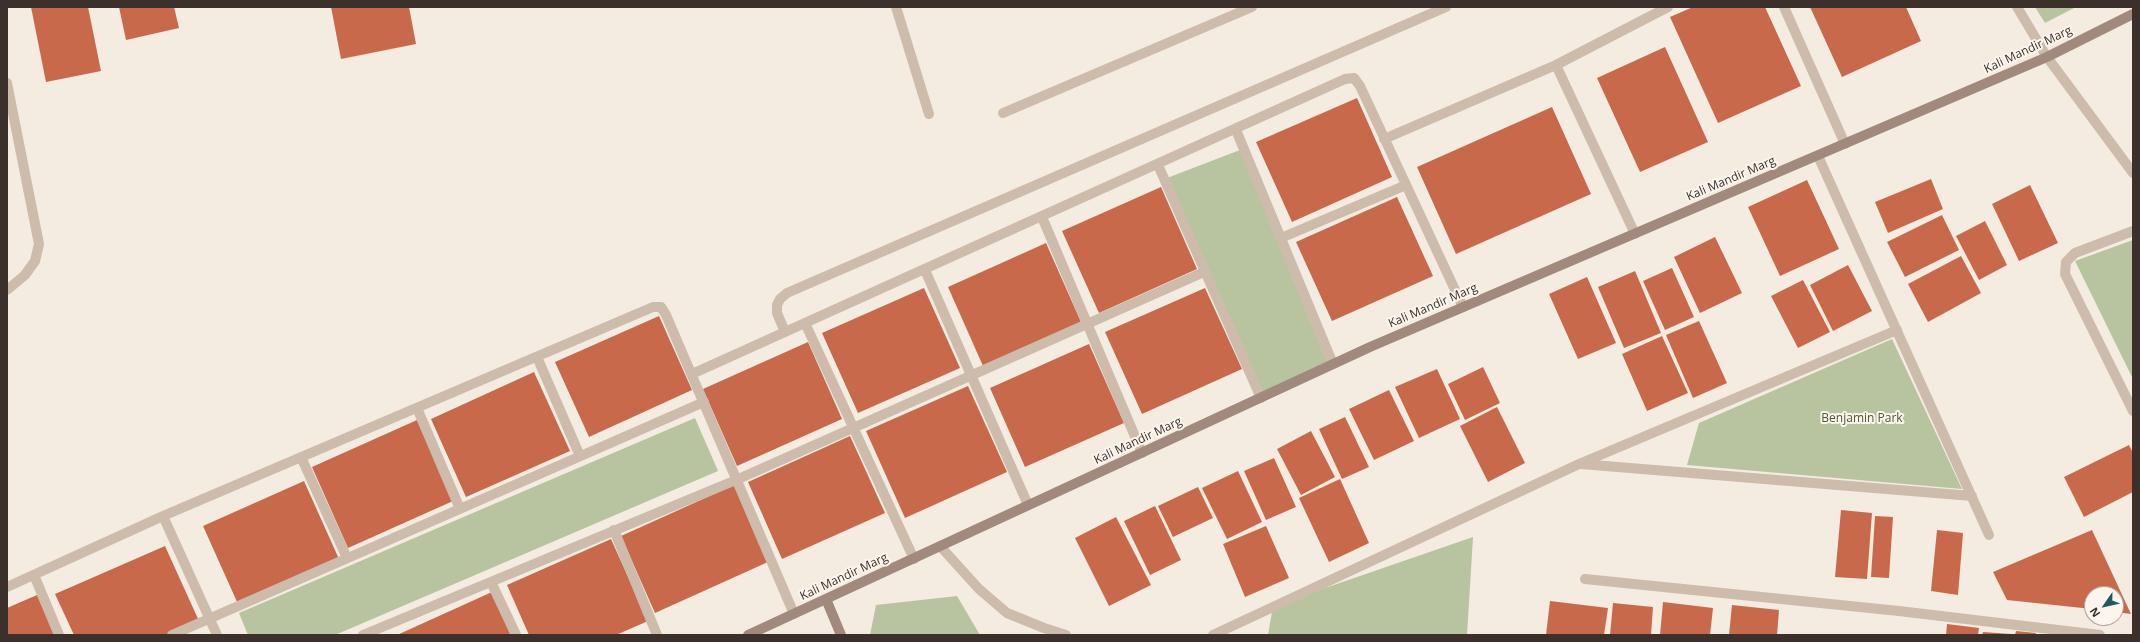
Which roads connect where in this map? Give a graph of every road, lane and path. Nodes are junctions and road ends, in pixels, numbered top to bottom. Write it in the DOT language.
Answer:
graph roads {
  1 [pos="896,7"];
  2 [pos="1252,7"];
  3 [pos="1446,7"];
  4 [pos="1668,7"];
  5 [pos="1784,7"];
  6 [pos="2017,7"];
  7 [pos="2133,14"];
  8 [pos="2047,57"];
  9 [pos="1556,65"];
  10 [pos="7,83"];
  11 [pos="1003,113"];
  12 [pos="929,114"];
  13 [pos="1236,130"];
  14 [pos="1384,139"];
  15 [pos="1845,144"];
  16 [pos="1818,156"];
  17 [pos="1158,165"];
  18 [pos="2133,173"];
  19 [pos="1406,185"];
  20 [pos="1042,217"];
  21 [pos="2133,231"];
  22 [pos="1635,234"];
  23 [pos="1281,238"];
  24 [pos="925,270"];
  25 [pos="1204,272"];
  26 [pos="7,290"];
  27 [pos="1462,307"];
  28 [pos="805,323"];
  29 [pos="1087,324"];
  30 [pos="1897,330"];
  31 [pos="785,332"];
  32 [pos="537,357"];
  33 [pos="1333,364"];
  34 [pos="692,374"];
  35 [pos="971,375"];
  36 [pos="1261,398"];
  37 [pos="704,402"];
  38 [pos="417,408"];
  39 [pos="2133,410"];
  40 [pos="853,428"];
  41 [pos="1142,453"];
  42 [pos="580,456"];
  43 [pos="301,457"];
  44 [pos="1579,464"];
  45 [pos="736,480"];
  46 [pos="1972,496"];
  47 [pos="1028,506"];
  48 [pos="460,509"];
  49 [pos="164,516"];
  50 [pos="614,530"];
  51 [pos="1989,535"];
  52 [pos="940,546"];
  53 [pos="347,558"];
  54 [pos="914,559"];
  55 [pos="34,575"];
  56 [pos="1585,579"];
  57 [pos="491,582"];
  58 [pos="7,587"];
  59 [pos="826,599"];
  60 [pos="794,614"];
  61 [pos="209,618"];
  62 [pos="378,632"];
  63 [pos="59,635"];
  64 [pos="172,635"];
  65 [pos="217,635"];
  66 [pos="363,635"];
  67 [pos="516,635"];
  68 [pos="657,635"];
  69 [pos="748,635"];
  70 [pos="841,635"];
  71 [pos="1066,635"];
  72 [pos="1213,635"];
  73 [pos="2100,635"];
  1 -- 12 [label="street"];
  2 -- 11 [label="street"];
  3 -- 31 [label="street"];
  4 -- 9 [label="street"];
  5 -- 15 [label="street"];
  6 -- 8 [label="street"];
  7 -- 8 [label="street, Kali Mandir Marg"];
  8 -- 15 [label="street, Kali Mandir Marg"];
  8 -- 18 [label="street"];
  9 -- 14 [label="street"];
  9 -- 22 [label="street"];
  10 -- 26 [label="street"];
  13 -- 14 [label="street"];
  13 -- 17 [label="street"];
  13 -- 23 [label="street"];
  14 -- 19 [label="street"];
  15 -- 16 [label="street, Kali Mandir Marg"];
  16 -- 22 [label="street, Kali Mandir Marg"];
  16 -- 30 [label="street"];
  17 -- 20 [label="street"];
  17 -- 25 [label="street"];
  19 -- 23 [label="street"];
  19 -- 27 [label="street"];
  20 -- 24 [label="street"];
  20 -- 29 [label="street"];
  21 -- 39 [label="street"];
  22 -- 27 [label="street, Kali Mandir Marg"];
  23 -- 33 [label="street"];
  24 -- 28 [label="street"];
  24 -- 35 [label="street"];
  25 -- 29 [label="street"];
  25 -- 36 [label="street"];
  27 -- 33 [label="street, Kali Mandir Marg"];
  28 -- 31 [label="street"];
  28 -- 40 [label="street"];
  29 -- 35 [label="street"];
  29 -- 41 [label="street"];
  30 -- 44 [label="street"];
  30 -- 46 [label="street"];
  31 -- 34 [label="street"];
  32 -- 34 [label="street"];
  32 -- 38 [label="street"];
  32 -- 42 [label="street"];
  33 -- 36 [label="street, Kali Mandir Marg"];
  34 -- 37 [label="street"];
  35 -- 40 [label="street"];
  35 -- 47 [label="street"];
  36 -- 41 [label="street, Kali Mandir Marg"];
  37 -- 42 [label="street"];
  37 -- 45 [label="street"];
  38 -- 43 [label="street"];
  38 -- 48 [label="street"];
  40 -- 45 [label="street"];
  40 -- 54 [label="street"];
  41 -- 47 [label="street, Kali Mandir Marg"];
  42 -- 48 [label="street"];
  43 -- 49 [label="street"];
  43 -- 53 [label="street"];
  44 -- 46 [label="street"];
  44 -- 72 [label="street"];
  45 -- 50 [label="street"];
  45 -- 60 [label="street"];
  46 -- 51 [label="street"];
  47 -- 52 [label="street, Kali Mandir Marg"];
  48 -- 53 [label="street"];
  49 -- 55 [label="street"];
  49 -- 61 [label="street"];
  50 -- 57 [label="street"];
  50 -- 68 [label="street"];
  52 -- 54 [label="street, Kali Mandir Marg"];
  52 -- 71 [label="street"];
  53 -- 61 [label="street"];
  54 -- 59 [label="street, Kali Mandir Marg"];
  55 -- 58 [label="street"];
  55 -- 63 [label="street"];
  56 -- 73 [label="street"];
  57 -- 62 [label="street"];
  57 -- 67 [label="street"];
  59 -- 60 [label="street, Kali Mandir Marg"];
  59 -- 70 [label="street"];
  60 -- 69 [label="street, Kali Mandir Marg"];
  61 -- 64 [label="street"];
  61 -- 65 [label="street"];
  62 -- 66 [label="street"];
}
